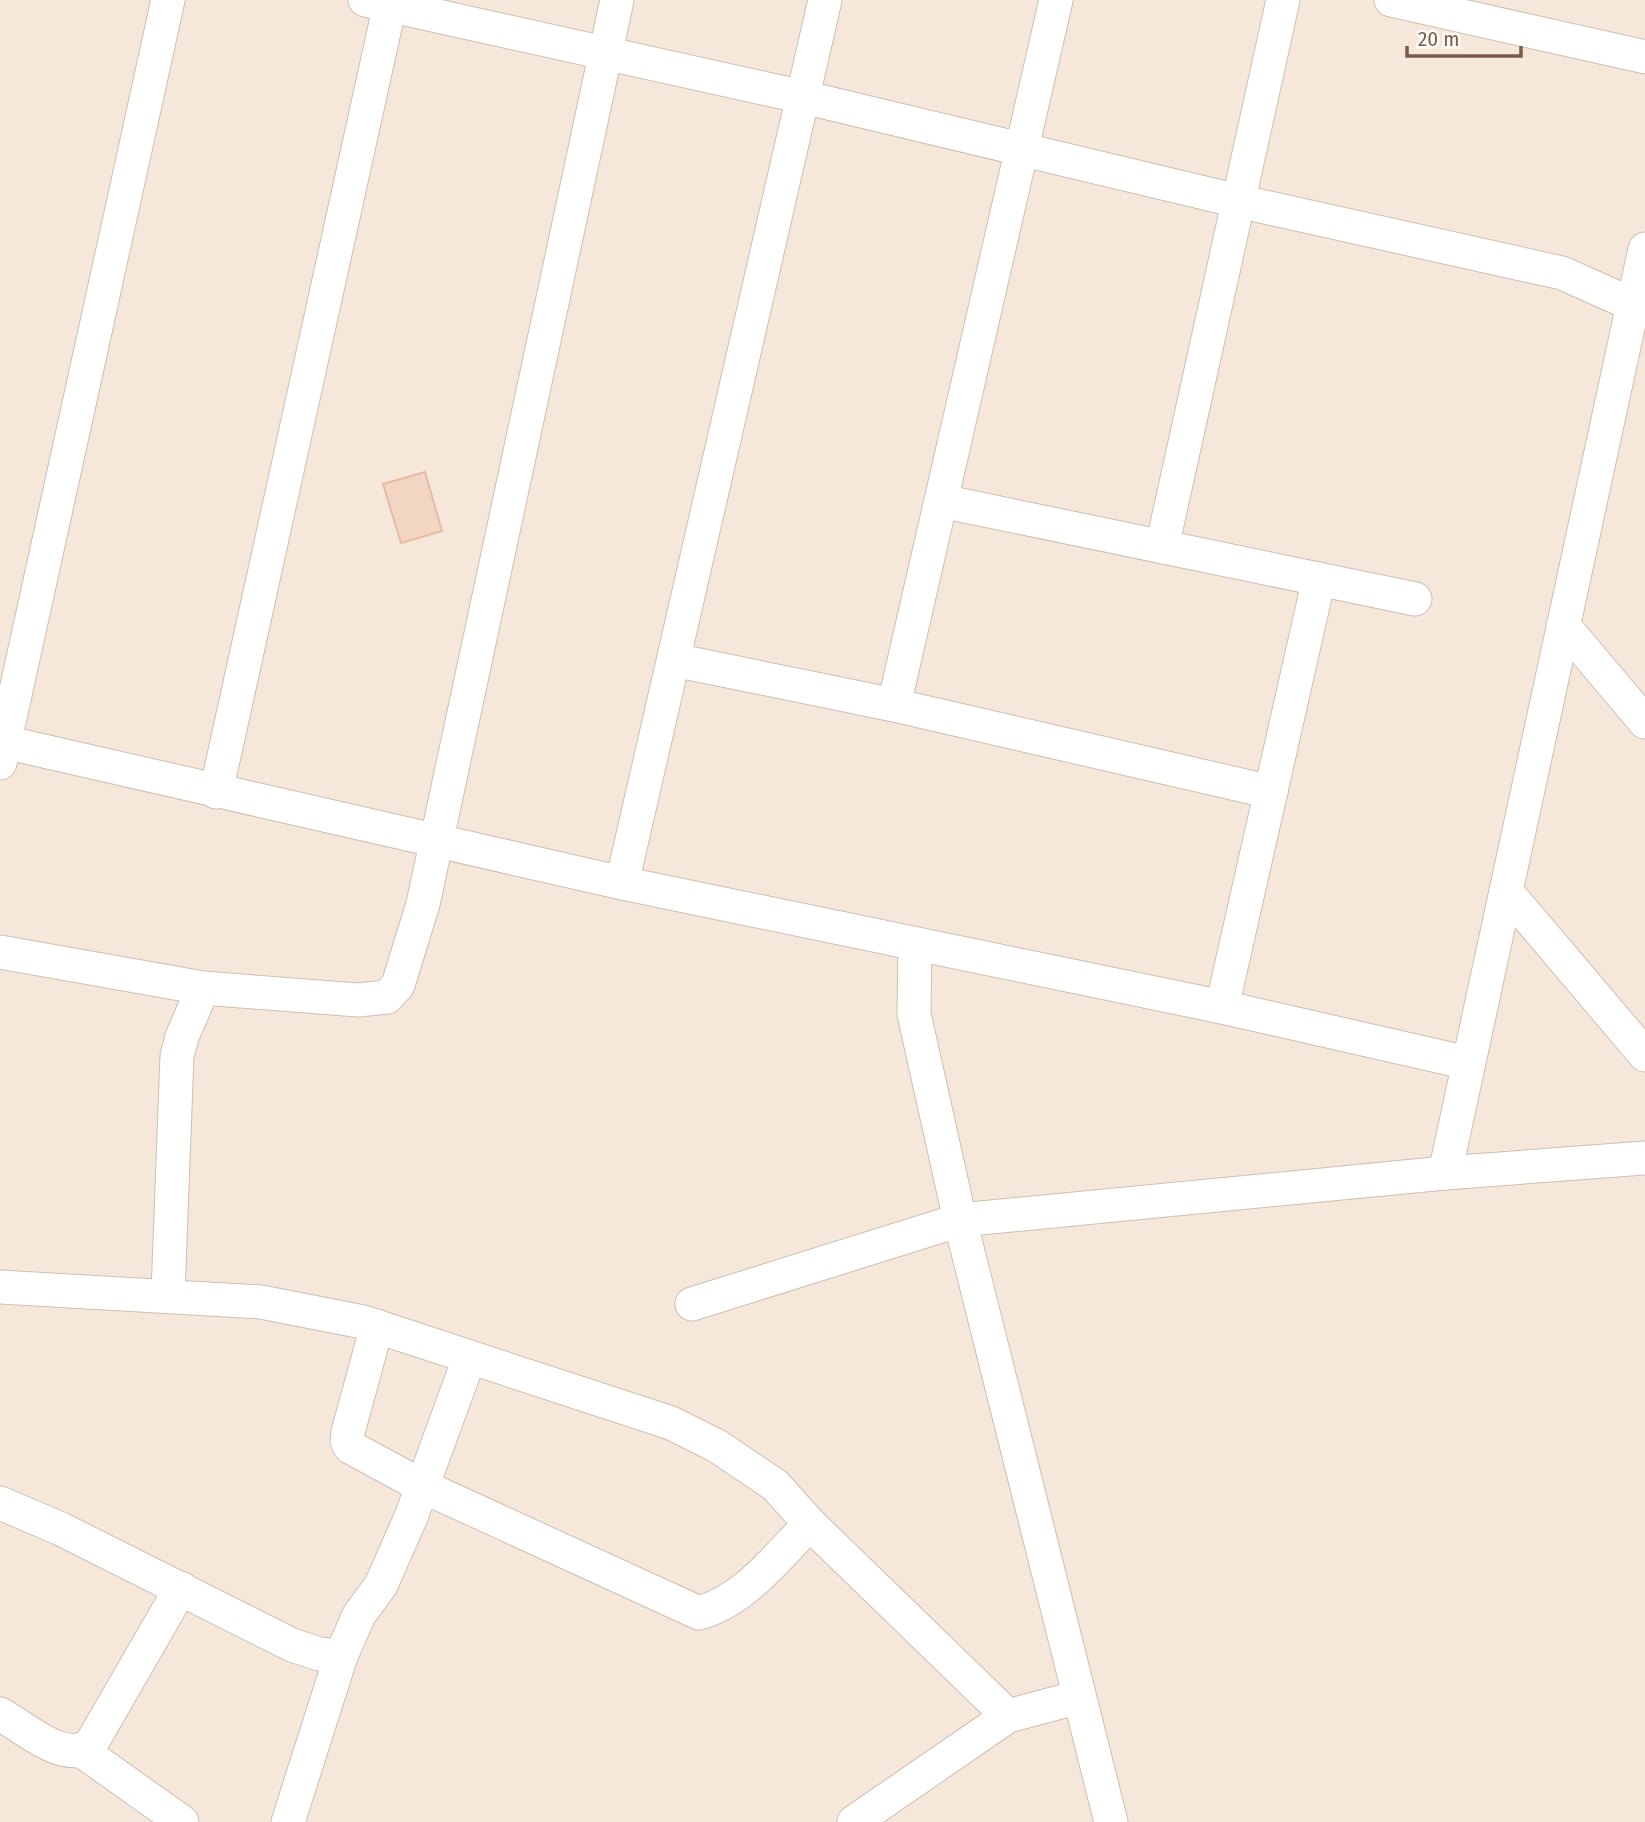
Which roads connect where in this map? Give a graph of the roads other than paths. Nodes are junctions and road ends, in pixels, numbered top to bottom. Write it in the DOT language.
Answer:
graph roads {
  1 [pos="168,0"];
  2 [pos="617,0"];
  3 [pos="825,0"];
  4 [pos="1056,0"];
  5 [pos="1283,0"];
  6 [pos="1391,0"];
  7 [pos="382,2"];
  8 [pos="606,54"];
  9 [pos="1645,57"];
  10 [pos="803,97"];
  11 [pos="1020,148"];
  12 [pos="1238,201"];
  13 [pos="1645,249"];
  14 [pos="1639,308"];
  15 [pos="941,501"];
  16 [pos="1162,547"];
  17 [pos="1319,579"];
  18 [pos="1415,599"];
  19 [pos="1563,625"];
  20 [pos="674,660"];
  21 [pos="894,705"];
  22 [pos="1645,722"];
  23 [pos="2,750"];
  24 [pos="216,792"];
  25 [pos="1271,792"];
  26 [pos="436,842"];
  27 [pos="622,883"];
  28 [pos="1506,891"];
  29 [pos="915,945"];
  30 [pos="0,951"];
  31 [pos="203,988"];
  32 [pos="1223,1007"];
  33 [pos="1645,1055"];
  34 [pos="1468,1063"];
  35 [pos="1645,1158"];
  36 [pos="1445,1173"];
  37 [pos="960,1220"];
  38 [pos="0,1287"];
  39 [pos="168,1294"];
  40 [pos="692,1304"];
  41 [pos="377,1326"];
  42 [pos="469,1359"];
  43 [pos="422,1486"];
  44 [pos="0,1503"];
  45 [pos="810,1524"];
  46 [pos="181,1588"];
  47 [pos="359,1615"];
  48 [pos="292,1645"];
  49 [pos="341,1656"];
  50 [pos="1079,1697"];
  51 [pos="0,1714"];
  52 [pos="1008,1716"];
  53 [pos="82,1751"];
  54 [pos="182,1822"];
  55 [pos="288,1822"];
  56 [pos="854,1822"];
  57 [pos="1111,1822"];
  1 -- 23 [label="street"];
  2 -- 8 [label="street"];
  3 -- 10 [label="street"];
  4 -- 11 [label="street"];
  5 -- 12 [label="street"];
  6 -- 9 [label="street"];
  7 -- 8 [label="street"];
  7 -- 24 [label="street"];
  8 -- 10 [label="street"];
  8 -- 26 [label="street"];
  10 -- 11 [label="street"];
  10 -- 20 [label="street"];
  11 -- 12 [label="street"];
  11 -- 15 [label="street"];
  12 -- 14 [label="street"];
  12 -- 16 [label="street"];
  13 -- 14 [label="street"];
  14 -- 19 [label="street"];
  15 -- 16 [label="street"];
  15 -- 21 [label="street"];
  16 -- 17 [label="street"];
  17 -- 18 [label="street"];
  17 -- 25 [label="street"];
  19 -- 22 [label="street"];
  19 -- 28 [label="street"];
  20 -- 21 [label="street"];
  20 -- 27 [label="street"];
  21 -- 25 [label="street"];
  23 -- 24 [label="street"];
  24 -- 26 [label="street"];
  25 -- 32 [label="street"];
  26 -- 27 [label="street"];
  26 -- 31 [label="street"];
  27 -- 29 [label="street"];
  28 -- 33 [label="street"];
  28 -- 34 [label="street"];
  29 -- 32 [label="street"];
  29 -- 37 [label="street"];
  30 -- 31 [label="street"];
  31 -- 39 [label="street"];
  32 -- 34 [label="street"];
  34 -- 36 [label="street"];
  35 -- 36 [label="street"];
  36 -- 37 [label="street"];
  37 -- 40 [label="street"];
  37 -- 50 [label="street"];
  38 -- 39 [label="street"];
  39 -- 41 [label="street"];
  41 -- 42 [label="street"];
  41 -- 43 [label="street"];
  42 -- 43 [label="street"];
  42 -- 45 [label="street"];
  43 -- 45 [label="street"];
  43 -- 47 [label="street"];
  44 -- 46 [label="street"];
  45 -- 52 [label="street"];
  46 -- 48 [label="street"];
  46 -- 53 [label="street"];
  47 -- 48 [label="street"];
  47 -- 49 [label="street"];
  48 -- 49 [label="street"];
  49 -- 55 [label="street"];
  50 -- 52 [label="street"];
  50 -- 57 [label="street"];
  51 -- 53 [label="street"];
  52 -- 56 [label="street"];
  53 -- 54 [label="street"];
}
